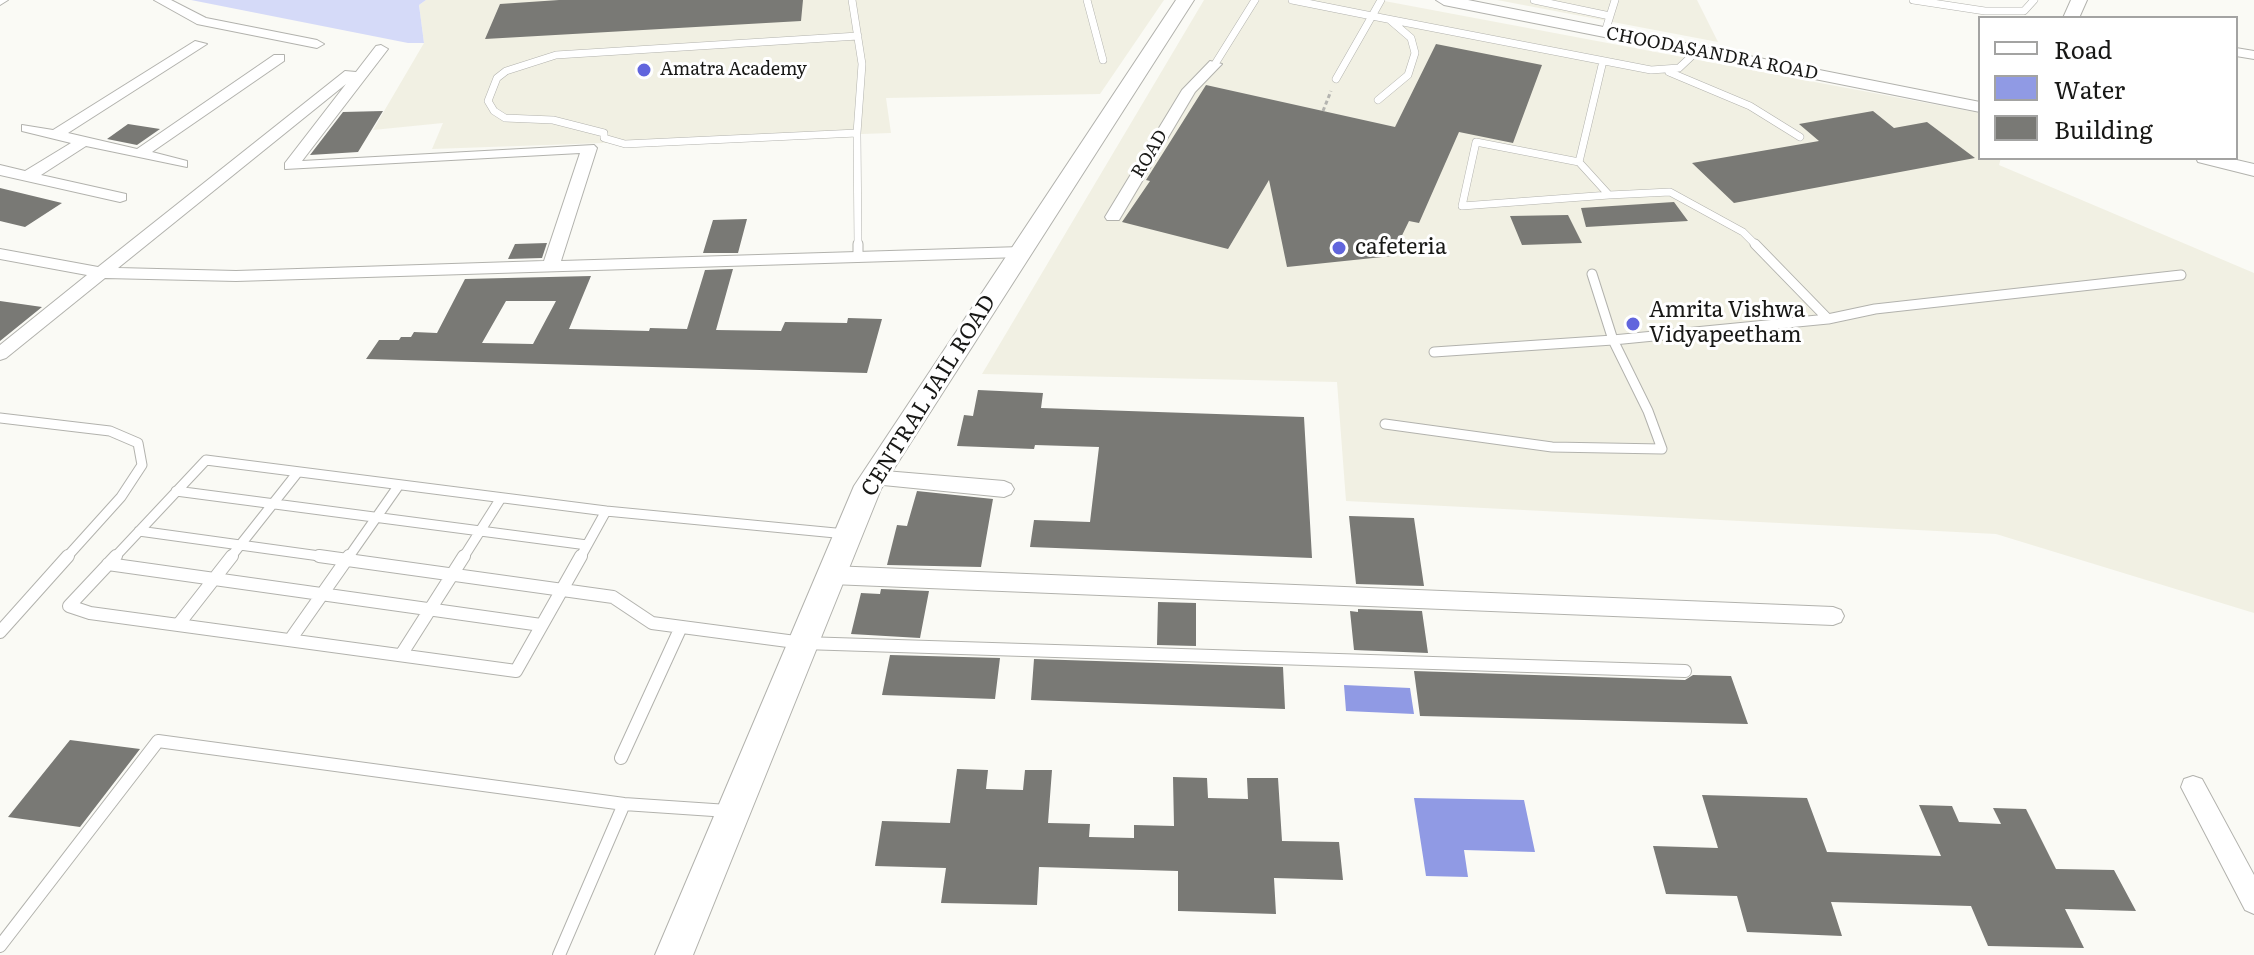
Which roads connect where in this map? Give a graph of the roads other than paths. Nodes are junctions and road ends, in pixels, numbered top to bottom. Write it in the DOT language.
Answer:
graph roads {
  1 [pos="161,0"];
  2 [pos="852,0"];
  3 [pos="1087,0"];
  4 [pos="1185,0"];
  5 [pos="1255,0"];
  6 [pos="1292,0"];
  7 [pos="1381,0"];
  8 [pos="1444,0"];
  9 [pos="1534,0"];
  10 [pos="1615,0"];
  11 [pos="1913,0"];
  12 [pos="2034,0"];
  13 [pos="2026,14"];
  14 [pos="1372,16"];
  15 [pos="1388,19"];
  16 [pos="1608,24"];
  17 [pos="858,36"];
  18 [pos="200,44"];
  19 [pos="317,44"];
  20 [pos="381,49"];
  21 [pos="1697,51"];
  22 [pos="279,58"];
  23 [pos="1103,60"];
  24 [pos="1603,61"];
  25 [pos="1215,64"];
  26 [pos="354,72"];
  27 [pos="1667,72"];
  28 [pos="1336,79"];
  29 [pos="1378,100"];
  30 [pos="1978,107"];
  31 [pos="27,128"];
  32 [pos="857,133"];
  33 [pos="55,135"];
  34 [pos="1800,137"];
  35 [pos="84,141"];
  36 [pos="140,154"];
  37 [pos="2214,160"];
  38 [pos="1579,162"];
  39 [pos="182,164"];
  40 [pos="0,170"];
  41 [pos="2254,170"];
  42 [pos="28,176"];
  43 [pos="1609,195"];
  44 [pos="120,197"];
  45 [pos="1113,217"];
  46 [pos="1021,252"];
  47 [pos="0,254"];
  48 [pos="858,257"];
  49 [pos="551,266"];
  50 [pos="104,273"];
  51 [pos="1592,274"];
  52 [pos="2181,275"];
  53 [pos="1828,319"];
  54 [pos="1613,340"];
  55 [pos="1434,352"];
  56 [pos="0,354"];
  57 [pos="0,418"];
  58 [pos="1385,424"];
  59 [pos="298,472"];
  60 [pos="873,477"];
  61 [pos="399,485"];
  62 [pos="1004,489"];
  63 [pos="176,491"];
  64 [pos="501,498"];
  65 [pos="272,504"];
  66 [pos="606,511"];
  67 [pos="376,517"];
  68 [pos="139,531"];
  69 [pos="480,531"];
  70 [pos="848,534"];
  71 [pos="239,545"];
  72 [pos="587,545"];
  73 [pos="348,559"];
  74 [pos="108,564"];
  75 [pos="452,574"];
  76 [pos="831,575"];
  77 [pos="213,578"];
  78 [pos="562,589"];
  79 [pos="321,596"];
  80 [pos="429,610"];
  81 [pos="1833,616"];
  82 [pos="178,625"];
  83 [pos="541,625"];
  84 [pos="681,627"];
  85 [pos="0,632"];
  86 [pos="290,640"];
  87 [pos="803,643"];
  88 [pos="401,655"];
  89 [pos="1685,671"];
  90 [pos="621,758"];
  91 [pos="2193,787"];
  92 [pos="624,804"];
  93 [pos="734,812"];
  94 [pos="2248,877"];
  95 [pos="2254,901"];
  96 [pos="0,946"];
  97 [pos="559,955"];
  98 [pos="674,955"];
  1 -- 19 [label="street"];
  2 -- 17 [label="lane"];
  3 -- 23 [label="lane"];
  4 -- 46 [label="main road, CENTRAL JAIL ROAD"];
  5 -- 25 [label="lane"];
  6 -- 14 [label="lane"];
  7 -- 14 [label="lane"];
  8 -- 16 [label="street, CHOODASANDRA ROAD"];
  9 -- 16 [label="lane"];
  10 -- 16 [label="lane"];
  11 -- 13 [label="lane"];
  12 -- 13 [label="lane"];
  14 -- 15 [label="lane"];
  14 -- 28 [label="lane"];
  15 -- 24 [label="lane"];
  15 -- 29 [label="lane"];
  16 -- 21 [label="street, CHOODASANDRA ROAD"];
  17 -- 32 [label="lane"];
  17 -- 32 [label="lane"];
  18 -- 33 [label="street"];
  20 -- 49 [label="street"];
  21 -- 27 [label="lane"];
  21 -- 30 [label="street, CHOODASANDRA ROAD"];
  22 -- 36 [label="street"];
  24 -- 27 [label="lane"];
  24 -- 38 [label="lane"];
  25 -- 45 [label="street, ROAD"];
  26 -- 50 [label="street"];
  27 -- 34 [label="lane"];
  31 -- 33 [label="street"];
  32 -- 48 [label="lane"];
  33 -- 35 [label="street"];
  35 -- 36 [label="street"];
  35 -- 42 [label="street"];
  36 -- 39 [label="street"];
  37 -- 41 [label="street"];
  38 -- 43 [label="lane"];
  38 -- 43 [label="lane"];
  40 -- 42 [label="street"];
  42 -- 44 [label="street"];
  43 -- 53 [label="lane"];
  46 -- 48 [label="street"];
  46 -- 60 [label="main road, CENTRAL JAIL ROAD"];
  47 -- 50 [label="street"];
  48 -- 49 [label="street"];
  49 -- 50 [label="street"];
  50 -- 56 [label="street"];
  51 -- 54 [label="lane"];
  52 -- 53 [label="lane"];
  53 -- 54 [label="lane"];
  54 -- 55 [label="lane"];
  54 -- 58 [label="lane"];
  57 -- 85 [label="lane"];
  59 -- 61 [label="lane"];
  59 -- 63 [label="lane"];
  59 -- 65 [label="lane"];
  60 -- 62 [label="street"];
  60 -- 70 [label="main road, CENTRAL JAIL ROAD"];
  61 -- 64 [label="lane"];
  61 -- 67 [label="lane"];
  63 -- 65 [label="lane"];
  63 -- 68 [label="lane"];
  64 -- 66 [label="lane"];
  64 -- 69 [label="lane"];
  65 -- 67 [label="lane"];
  65 -- 71 [label="lane"];
  66 -- 70 [label="lane"];
  66 -- 72 [label="lane"];
  67 -- 69 [label="lane"];
  67 -- 73 [label="lane"];
  68 -- 71 [label="lane"];
  68 -- 74 [label="lane"];
  69 -- 72 [label="lane"];
  69 -- 75 [label="lane"];
  70 -- 76 [label="main road, CENTRAL JAIL ROAD"];
  71 -- 73 [label="lane"];
  71 -- 77 [label="lane"];
  72 -- 78 [label="lane"];
  73 -- 75 [label="lane"];
  73 -- 79 [label="lane"];
  74 -- 77 [label="lane"];
  74 -- 82 [label="lane"];
  75 -- 78 [label="lane"];
  75 -- 80 [label="lane"];
  76 -- 81 [label="street"];
  76 -- 87 [label="main road, CENTRAL JAIL ROAD"];
  77 -- 79 [label="lane"];
  77 -- 82 [label="lane"];
  78 -- 83 [label="lane"];
  78 -- 84 [label="lane"];
  79 -- 80 [label="lane"];
  79 -- 86 [label="lane"];
  80 -- 83 [label="lane"];
  80 -- 88 [label="lane"];
  82 -- 86 [label="lane"];
  83 -- 88 [label="lane"];
  84 -- 87 [label="lane"];
  84 -- 90 [label="lane"];
  86 -- 88 [label="lane"];
  87 -- 89 [label="lane"];
  87 -- 93 [label="main road, CENTRAL JAIL ROAD"];
  91 -- 94 [label="street"];
  92 -- 93 [label="lane"];
  92 -- 96 [label="lane"];
  92 -- 97 [label="lane"];
  93 -- 98 [label="main road, CENTRAL JAIL ROAD"];
  94 -- 95 [label="street"];
}
